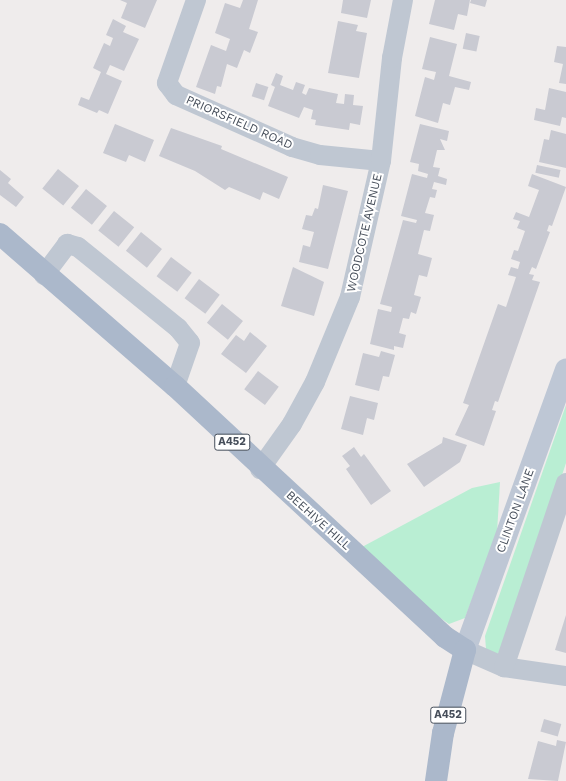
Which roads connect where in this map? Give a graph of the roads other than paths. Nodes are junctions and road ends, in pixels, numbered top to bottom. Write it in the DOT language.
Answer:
graph roads {
  1 [pos="196,0"];
  2 [pos="403,0"];
  3 [pos="382,162"];
  4 [pos="0,234"];
  5 [pos="44,275"];
  6 [pos="566,370"];
  7 [pos="175,386"];
  8 [pos="260,468"];
  9 [pos="566,483"];
  10 [pos="465,650"];
  11 [pos="504,667"];
  12 [pos="566,676"];
  13 [pos="436,781"];
  1 -- 3 [label="street, PRIORSFIELD ROAD"];
  2 -- 3 [label="street, WOODCOTE AVENUE"];
  3 -- 8 [label="street, WOODCOTE AVENUE"];
  4 -- 5 [label="main road, BEEHIVE HILL / A452"];
  5 -- 7 [label="main road, BEEHIVE HILL / A452"];
  5 -- 7 [label="street"];
  6 -- 10 [label="main road, CLINTON LANE"];
  7 -- 8 [label="main road, BEEHIVE HILL / A452"];
  8 -- 10 [label="main road, BEEHIVE HILL / A452"];
  9 -- 11 [label="street"];
  10 -- 11 [label="street"];
  10 -- 13 [label="main road, A452"];
  11 -- 12 [label="street"];
}
